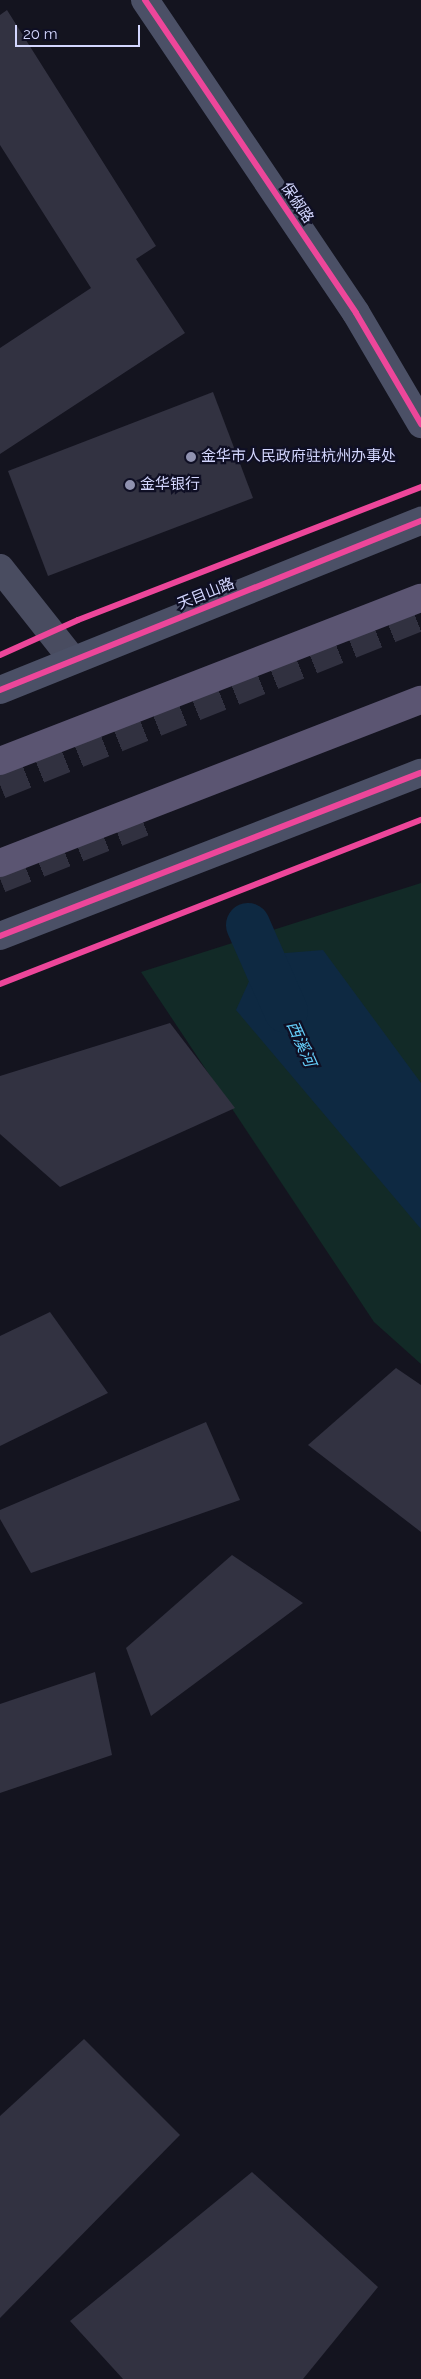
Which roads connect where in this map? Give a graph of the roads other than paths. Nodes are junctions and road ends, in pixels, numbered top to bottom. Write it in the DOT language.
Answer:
graph roads {
  1 [pos="145,0"];
  2 [pos="421,424"];
  3 [pos="421,521"];
  4 [pos="0,568"];
  5 [pos="421,598"];
  6 [pos="73,660"];
  7 [pos="0,690"];
  8 [pos="421,700"];
  9 [pos="0,761"];
  10 [pos="421,773"];
  11 [pos="0,863"];
  12 [pos="0,936"];
  1 -- 2 [label="main road, 保俶路"];
  3 -- 6 [label="main road, 天目山路"];
  4 -- 6 [label="street"];
  5 -- 9 [label="main road"];
  6 -- 7 [label="main road, 天目山路"];
  8 -- 11 [label="main road"];
  10 -- 12 [label="main road"];
}
